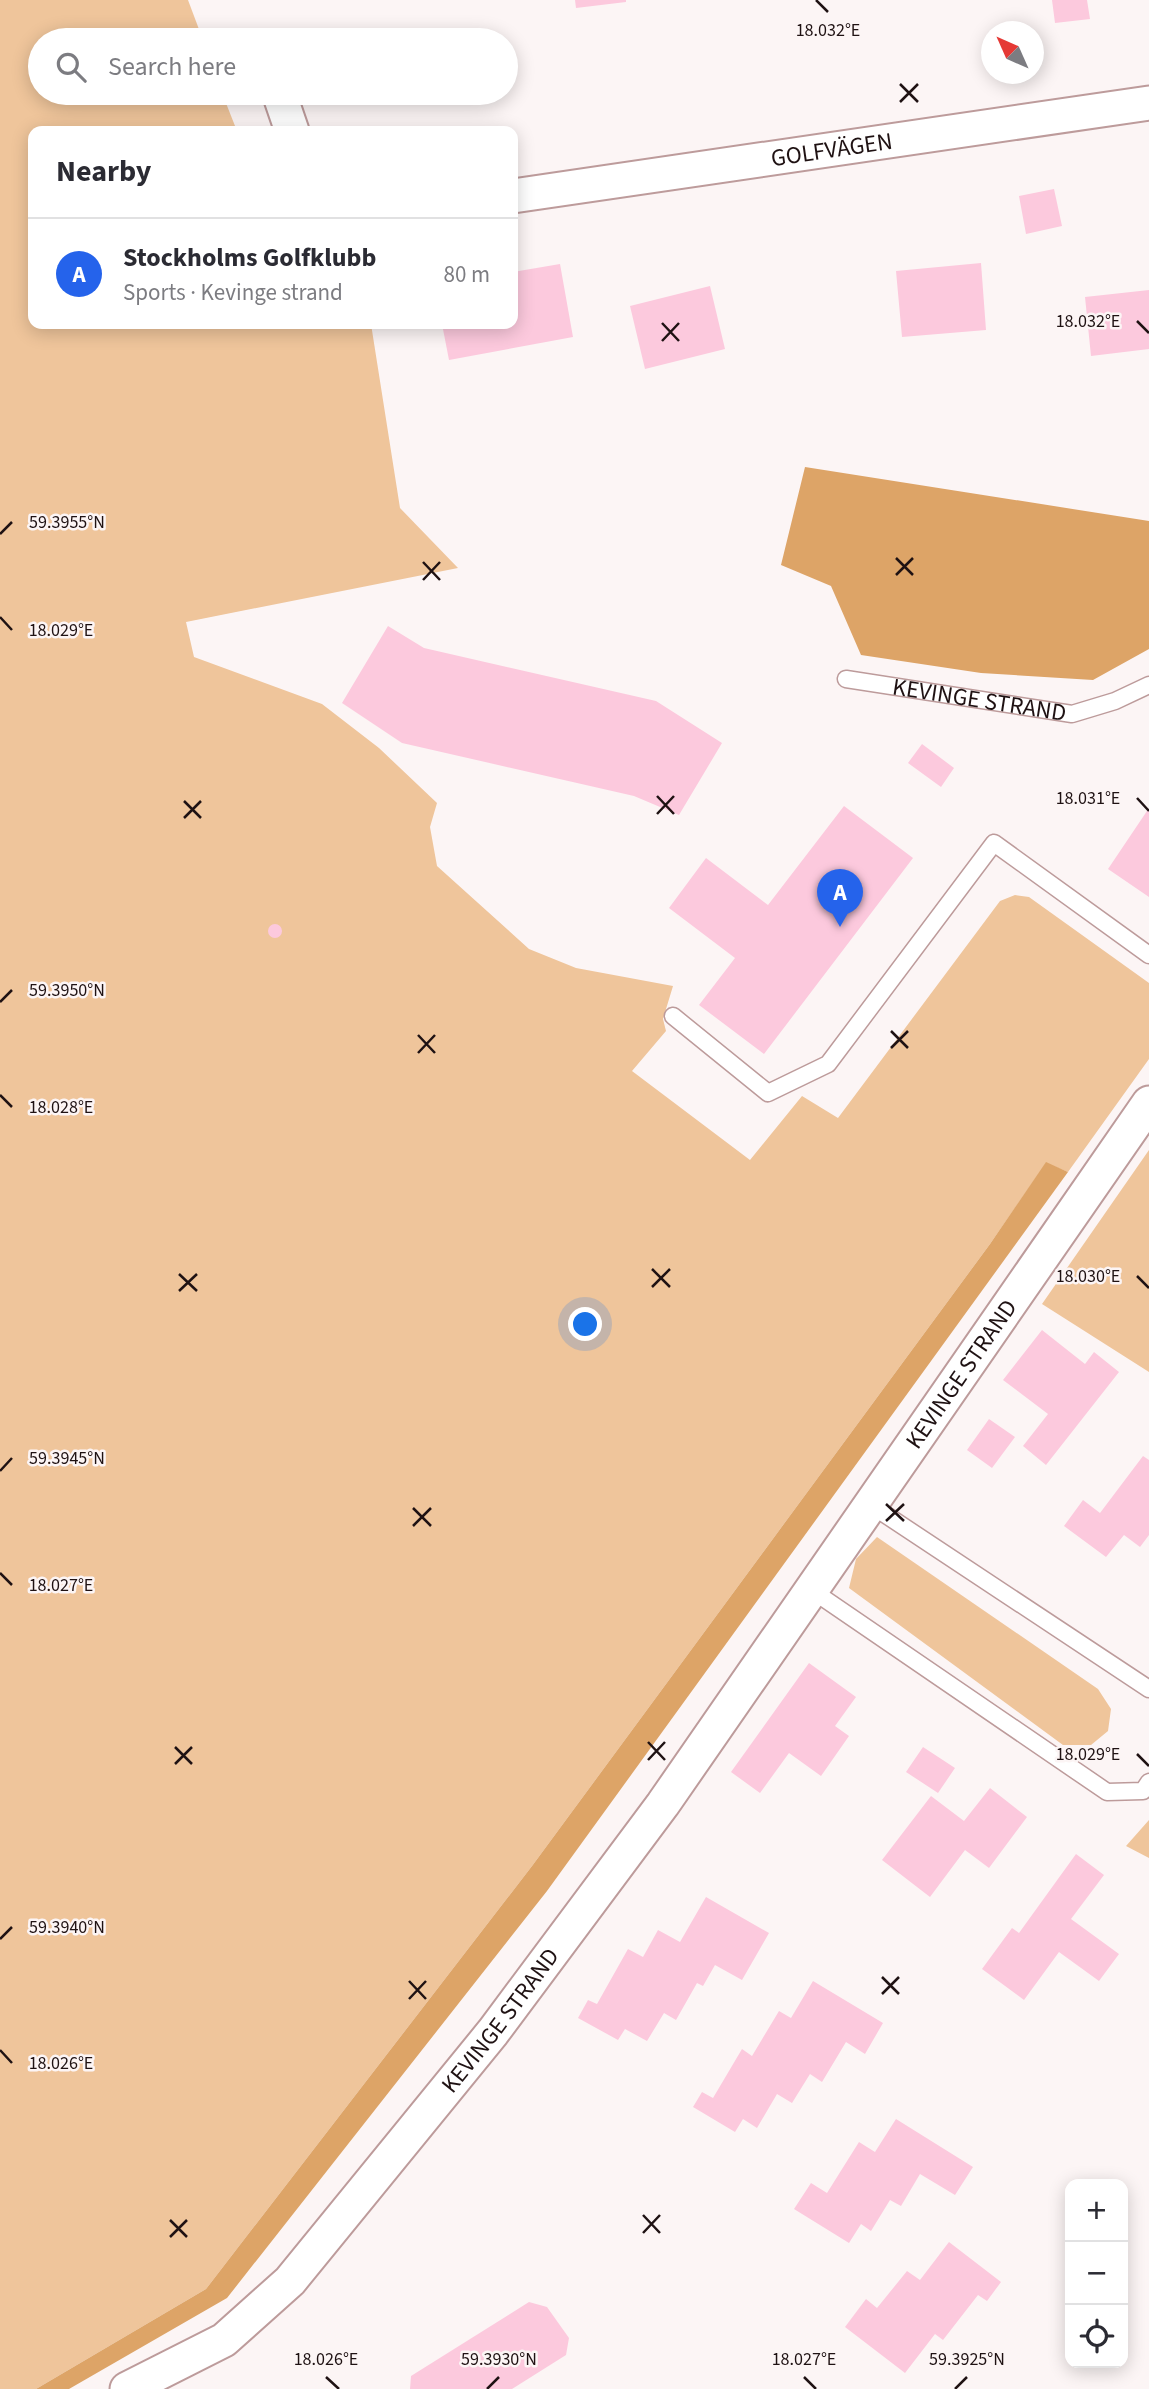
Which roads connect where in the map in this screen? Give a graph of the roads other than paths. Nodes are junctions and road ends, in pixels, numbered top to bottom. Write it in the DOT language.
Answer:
graph roads {
  1 [pos="1149,103"];
  2 [pos="283,105"];
  3 [pos="290,126"];
  4 [pos="518,195"];
  5 [pos="846,679"];
  6 [pos="1149,685"];
  7 [pos="1149,955"];
  8 [pos="673,1016"];
  9 [pos="1149,1103"];
  10 [pos="871,1505"];
  11 [pos="813,1591"];
  12 [pos="1149,1689"];
  13 [pos="1149,1782"];
  14 [pos="127,2389"];
  1 -- 4 [label="street, GOLFVÄGEN"];
  2 -- 3 [label="street"];
  5 -- 6 [label="lane, KEVINGE STRAND"];
  7 -- 8 [label="lane"];
  9 -- 10 [label="street, KEVINGE STRAND"];
  10 -- 11 [label="street, KEVINGE STRAND"];
  10 -- 12 [label="lane"];
  11 -- 13 [label="lane"];
  11 -- 14 [label="street, KEVINGE STRAND"];
}
